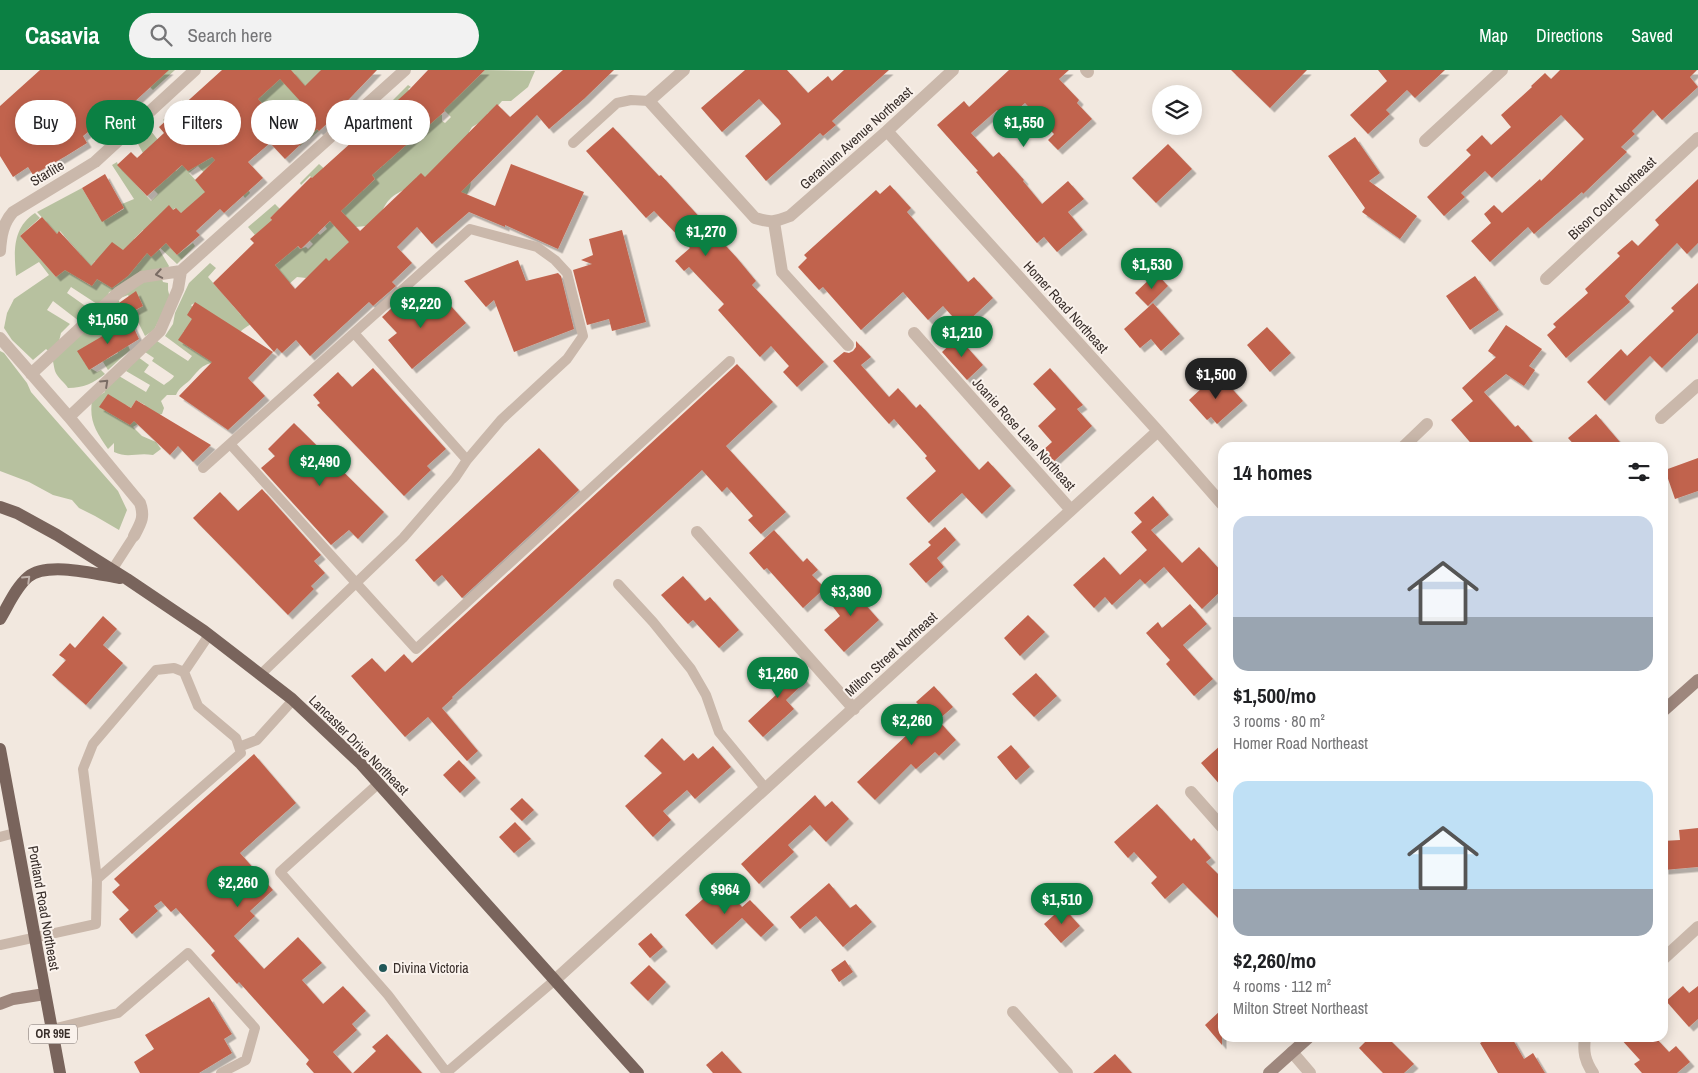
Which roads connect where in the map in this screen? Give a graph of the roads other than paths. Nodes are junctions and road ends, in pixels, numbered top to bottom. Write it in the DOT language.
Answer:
graph roads {
  1 [pos="195,70"];
  2 [pos="406,70"];
  3 [pos="684,70"];
  4 [pos="953,70"];
  5 [pos="1502,70"];
  6 [pos="649,101"];
  7 [pos="887,131"];
  8 [pos="1698,138"];
  9 [pos="1425,141"];
  10 [pos="573,143"];
  11 [pos="774,222"];
  12 [pos="0,251"];
  13 [pos="182,271"];
  14 [pos="1546,279"];
  15 [pos="354,333"];
  16 [pos="914,334"];
  17 [pos="0,338"];
  18 [pos="848,345"];
  19 [pos="730,361"];
  20 [pos="31,374"];
  21 [pos="1698,385"];
  22 [pos="69,417"];
  23 [pos="1661,418"];
  24 [pos="1427,424"];
  25 [pos="1158,431"];
  26 [pos="1408,442"];
  27 [pos="230,444"];
  28 [pos="467,460"];
  29 [pos="203,468"];
  30 [pos="1218,499"];
  31 [pos="0,507"];
  32 [pos="1072,510"];
  33 [pos="697,532"];
  34 [pos="134,536"];
  35 [pos="112,570"];
  36 [pos="127,579"];
  37 [pos="355,583"];
  38 [pos="618,584"];
  39 [pos="0,619"];
  40 [pos="209,635"];
  41 [pos="184,672"];
  42 [pos="261,674"];
  43 [pos="1698,680"];
  44 [pos="293,700"];
  45 [pos="1668,707"];
  46 [pos="854,709"];
  47 [pos="239,747"];
  48 [pos="0,749"];
  49 [pos="379,783"];
  50 [pos="766,789"];
  51 [pos="1191,792"];
  52 [pos="1218,822"];
  53 [pos="15,833"];
  54 [pos="0,837"];
  55 [pos="97,879"];
  56 [pos="1698,927"];
  57 [pos="34,937"];
  58 [pos="0,945"];
  59 [pos="1668,954"];
  60 [pos="556,980"];
  61 [pos="45,994"];
  62 [pos="0,1004"];
  63 [pos="1013,1012"];
  64 [pos="52,1028"];
  65 [pos="1303,1042"];
  66 [pos="1585,1042"];
  67 [pos="1292,1052"];
  68 [pos="60,1073"];
  69 [pos="221,1073"];
  70 [pos="446,1073"];
  71 [pos="638,1073"];
  72 [pos="1067,1073"];
  73 [pos="1269,1073"];
  74 [pos="1310,1073"];
  75 [pos="1593,1073"];
  1 -- 12 [label="street, Starlite"];
  2 -- 13 [label="street"];
  3 -- 6 [label="street"];
  4 -- 7 [label="street, Geranium Avenue Northeast"];
  5 -- 9 [label="street"];
  6 -- 10 [label="lane"];
  6 -- 11 [label="street"];
  7 -- 11 [label="street, Geranium Avenue Northeast"];
  7 -- 25 [label="street, Homer Road Northeast"];
  8 -- 14 [label="street, Bison Court Northeast"];
  11 -- 18 [label="street"];
  13 -- 20 [label="street, one-way"];
  22 -- 13 [label="street, one-way"];
  15 -- 27 [label="lane"];
  15 -- 28 [label="lane"];
  15 -- 28 [label="lane"];
  16 -- 32 [label="street, Joanie Rose Lane Northeast"];
  17 -- 20 [label="street"];
  19 -- 37 [label="lane"];
  20 -- 22 [label="street"];
  21 -- 23 [label="street"];
  22 -- 34 [label="street"];
  24 -- 26 [label="street"];
  25 -- 30 [label="street, Homer Road Northeast"];
  25 -- 32 [label="street, Milton Street Northeast"];
  27 -- 29 [label="lane"];
  27 -- 37 [label="lane"];
  28 -- 37 [label="lane"];
  31 -- 35 [label="main road, Lancaster Drive Northeast"];
  32 -- 46 [label="street, Milton Street Northeast"];
  33 -- 46 [label="street"];
  34 -- 35 [label="lane"];
  35 -- 36 [label="main road, Lancaster Drive Northeast"];
  39 -- 36 [label="main road, one-way"];
  36 -- 40 [label="main road, Lancaster Drive Northeast"];
  37 -- 42 [label="lane"];
  38 -- 50 [label="lane"];
  40 -- 41 [label="lane"];
  40 -- 42 [label="main road, Lancaster Drive Northeast"];
  41 -- 47 [label="lane"];
  41 -- 55 [label="lane"];
  42 -- 44 [label="main road, Lancaster Drive Northeast"];
  43 -- 45 [label="street"];
  44 -- 47 [label="lane"];
  44 -- 49 [label="main road, Lancaster Drive Northeast"];
  46 -- 50 [label="street, Milton Street Northeast"];
  47 -- 55 [label="lane"];
  48 -- 53 [label="main road, Portland Road Northeast / OR 99E"];
  49 -- 60 [label="main road, Lancaster Drive Northeast"];
  49 -- 70 [label="lane"];
  50 -- 60 [label="street, Milton Street Northeast"];
  51 -- 52 [label="street"];
  53 -- 54 [label="lane"];
  53 -- 57 [label="main road, Portland Road Northeast / OR 99E"];
  55 -- 57 [label="lane"];
  56 -- 59 [label="street"];
  57 -- 58 [label="lane"];
  57 -- 61 [label="main road, Portland Road Northeast / OR 99E"];
  60 -- 70 [label="lane"];
  60 -- 71 [label="main road, Lancaster Drive Northeast"];
  61 -- 62 [label="street"];
  61 -- 64 [label="main road, Portland Road Northeast / OR 99E"];
  63 -- 72 [label="street"];
  64 -- 68 [label="main road, Portland Road Northeast / OR 99E"];
  64 -- 69 [label="lane"];
  65 -- 67 [label="street"];
  66 -- 75 [label="street"];
  67 -- 73 [label="street"];
  67 -- 74 [label="street"];
}
